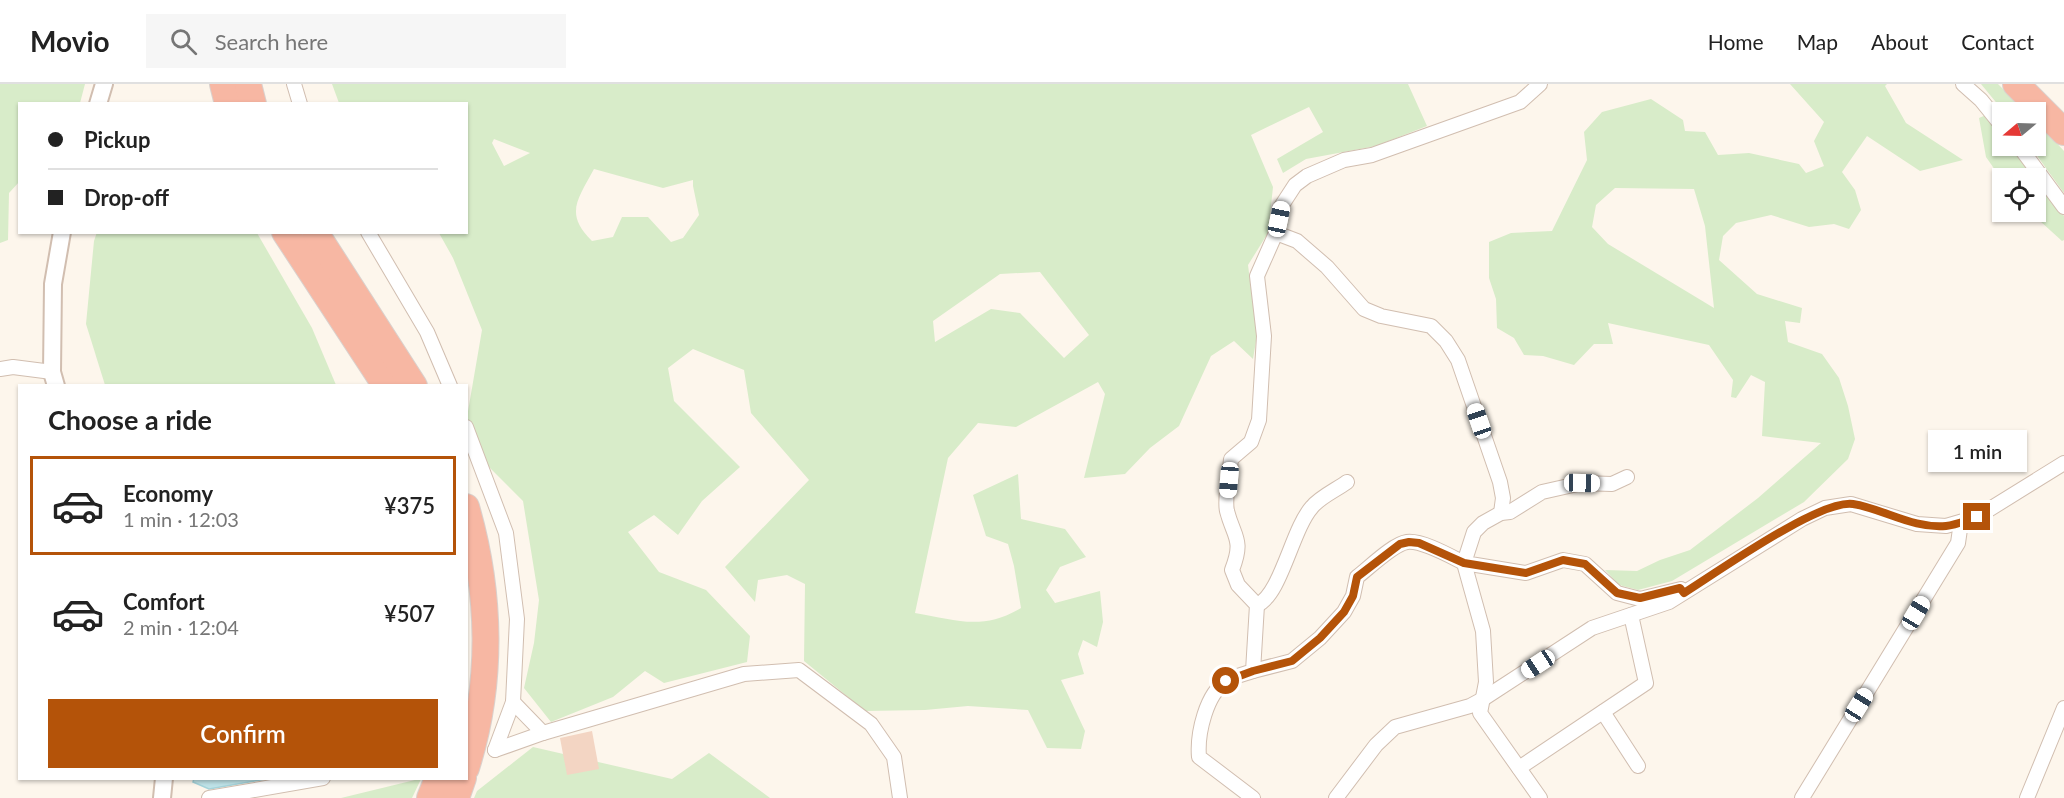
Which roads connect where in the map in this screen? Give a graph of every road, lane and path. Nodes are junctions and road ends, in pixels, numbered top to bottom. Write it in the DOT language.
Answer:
graph roads {
  1 [pos="104,84"];
  2 [pos="223,84"];
  3 [pos="248,84"];
  4 [pos="294,84"];
  5 [pos="1540,84"];
  6 [pos="1963,84"];
  7 [pos="2016,84"];
  8 [pos="2032,84"];
  9 [pos="99,102"];
  10 [pos="228,102"];
  11 [pos="253,102"];
  12 [pos="299,102"];
  13 [pos="2064,112"];
  14 [pos="1992,114"];
  15 [pos="2064,132"];
  16 [pos="2026,156"];
  17 [pos="2064,207"];
  18 [pos="1276,232"];
  19 [pos="62,234"];
  20 [pos="286,234"];
  21 [pos="316,234"];
  22 [pos="369,234"];
  23 [pos="0,369"];
  24 [pos="54,379"];
  25 [pos="385,384"];
  26 [pos="413,384"];
  27 [pos="449,384"];
  28 [pos="468,432"];
  29 [pos="2064,463"];
  30 [pos="1627,477"];
  31 [pos="1347,482"];
  32 [pos="1502,513"];
  33 [pos="468,515"];
  34 [pos="1961,522"];
  35 [pos="1464,563"];
  36 [pos="1684,593"];
  37 [pos="1257,604"];
  38 [pos="1631,615"];
  39 [pos="1253,671"];
  40 [pos="1483,699"];
  41 [pos="513,702"];
  42 [pos="2064,708"];
  43 [pos="1603,712"];
  44 [pos="543,733"];
  45 [pos="468,762"];
  46 [pos="1638,766"];
  47 [pos="1519,768"];
  48 [pos="164,780"];
  49 [pos="312,780"];
  50 [pos="437,780"];
  51 [pos="462,780"];
  52 [pos="162,798"];
  53 [pos="209,798"];
  54 [pos="430,798"];
  55 [pos="456,798"];
  56 [pos="900,798"];
  57 [pos="1253,798"];
  58 [pos="1336,798"];
  59 [pos="1540,798"];
  60 [pos="1802,798"];
  61 [pos="2026,798"];
  1 -- 9 [label="street"];
  2 -- 10 [label="highway"];
  3 -- 11 [label="highway"];
  4 -- 12 [label="street"];
  5 -- 18 [label="street"];
  6 -- 14 [label="street"];
  7 -- 15 [label="highway"];
  8 -- 13 [label="highway"];
  16 -- 17 [label="street"];
  18 -- 32 [label="street"];
  18 -- 37 [label="street"];
  19 -- 24 [label="street"];
  20 -- 25 [label="highway"];
  21 -- 26 [label="highway"];
  22 -- 27 [label="street"];
  23 -- 24 [label="street"];
  28 -- 41 [label="street"];
  29 -- 34 [label="street"];
  30 -- 32 [label="street"];
  31 -- 37 [label="street"];
  32 -- 35 [label="street"];
  33 -- 45 [label="highway"];
  34 -- 36 [label="street"];
  34 -- 60 [label="street"];
  35 -- 36 [label="street"];
  35 -- 39 [label="street"];
  35 -- 40 [label="street"];
  36 -- 38 [label="street"];
  37 -- 39 [label="street"];
  38 -- 40 [label="street"];
  38 -- 43 [label="street"];
  39 -- 57 [label="street"];
  40 -- 47 [label="street"];
  40 -- 58 [label="street"];
  41 -- 44 [label="street"];
  41 -- 44 [label="street"];
  42 -- 61 [label="street"];
  43 -- 46 [label="street"];
  43 -- 47 [label="street"];
  44 -- 56 [label="street"];
  47 -- 59 [label="street"];
  48 -- 52 [label="street"];
  49 -- 53 [label="street"];
  50 -- 54 [label="highway"];
  51 -- 55 [label="highway"];
}
